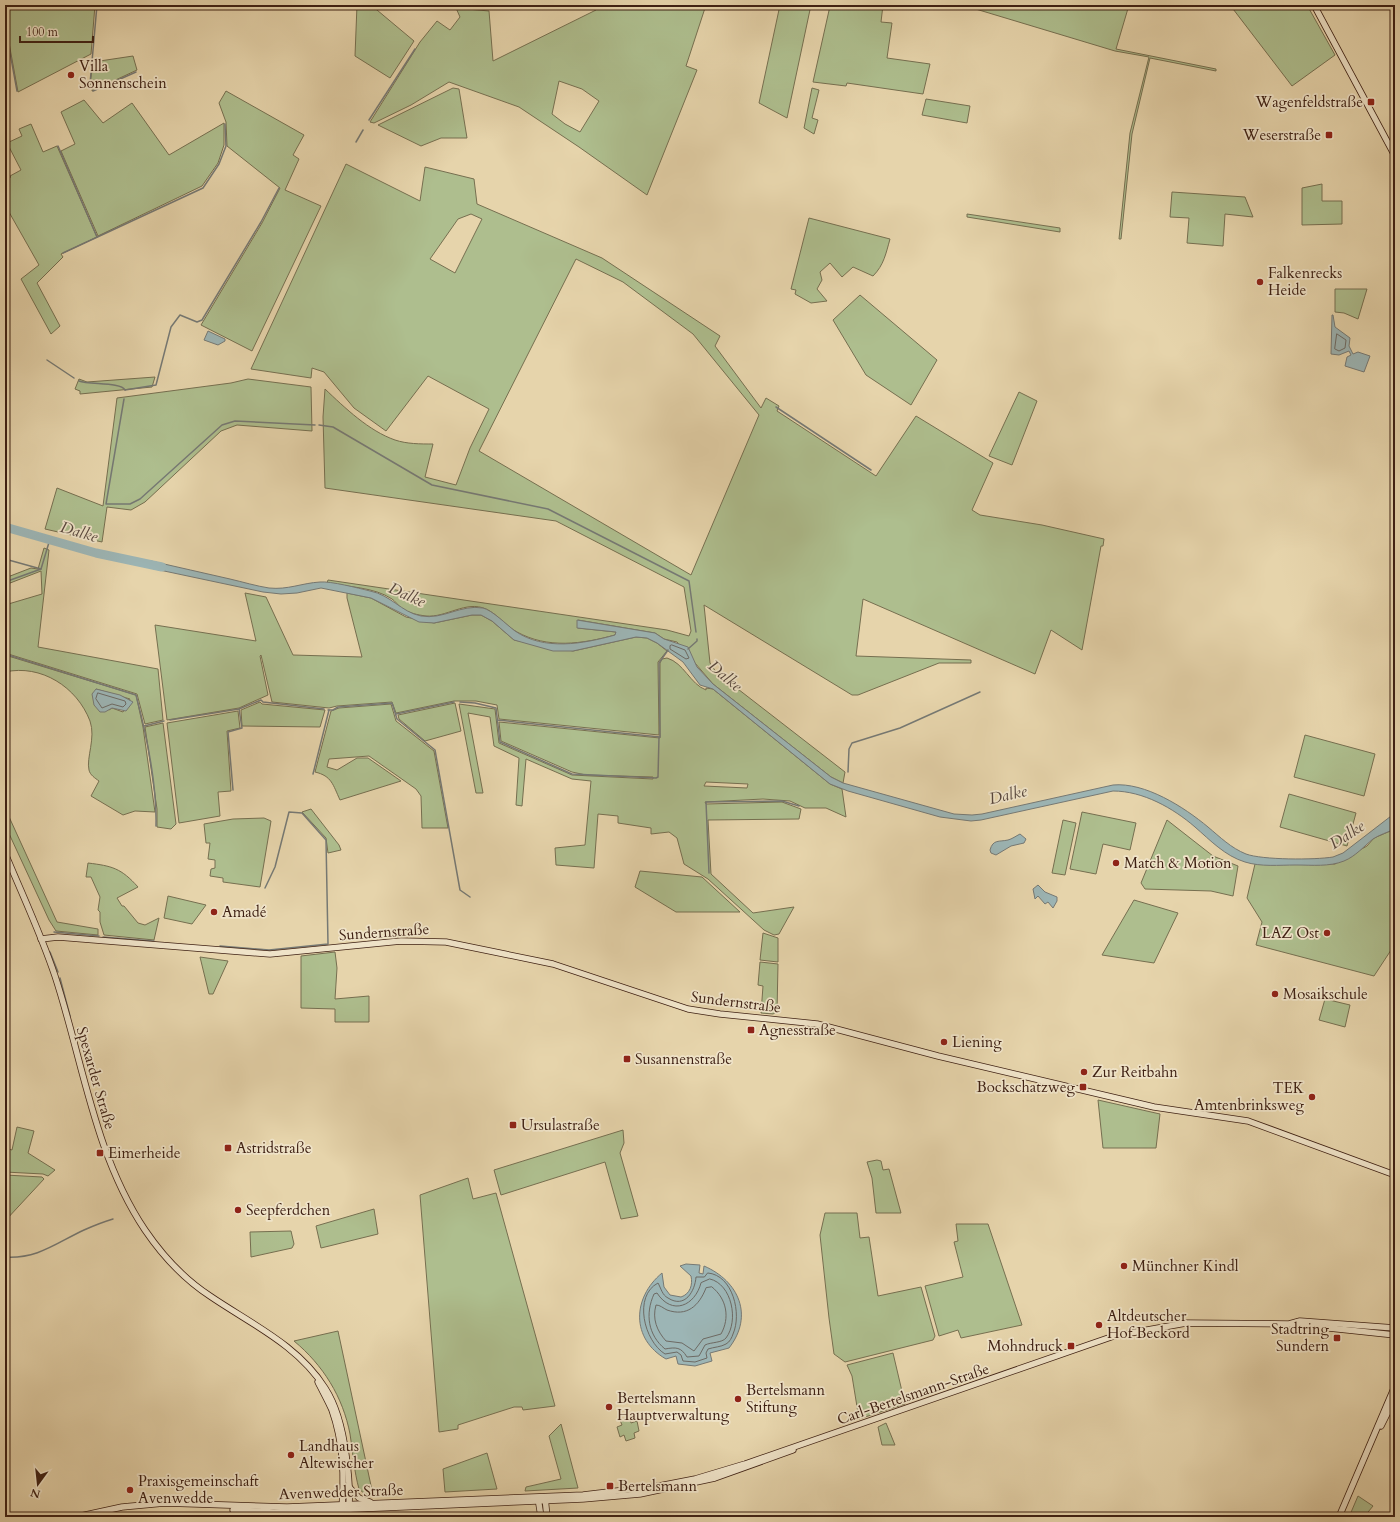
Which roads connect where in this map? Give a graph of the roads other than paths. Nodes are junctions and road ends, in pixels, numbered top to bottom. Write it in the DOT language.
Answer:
graph roads {
  1 [pos="1314,5"];
  2 [pos="1395,156"];
  3 [pos="5,853"];
  4 [pos="40,939"];
  5 [pos="1395,1175"];
  6 [pos="1289,1324"];
  7 [pos="1395,1328"];
  8 [pos="1392,1335"];
  9 [pos="1395,1339"];
  10 [pos="315,1375"];
  11 [pos="1395,1386"];
  12 [pos="1395,1398"];
  13 [pos="1376,1433"];
  14 [pos="350,1488"];
  15 [pos="538,1499"];
  16 [pos="545,1499"];
  17 [pos="379,1503"];
  18 [pos="342,1507"];
  19 [pos="350,1507"];
  20 [pos="76,1517"];
  21 [pos="86,1517"];
  22 [pos="341,1517"];
  23 [pos="348,1517"];
  24 [pos="541,1517"];
  25 [pos="547,1517"];
  26 [pos="1339,1517"];
  1 -- 2 [label="main road"];
  3 -- 4 [label="main road, Spexarder Straße"];
  4 -- 5 [label="main road, Sundernstraße"];
  4 -- 10 [label="main road, Spexarder Straße"];
  6 -- 7 [label="main road, Carl-Bertelsmann-Straße"];
  6 -- 8 [label="main road, Carl-Bertelsmann-Straße"];
  6 -- 16 [label="main road, Carl-Bertelsmann-Straße"];
  8 -- 9 [label="main road"];
  10 -- 14 [label="main road, Spexarder Straße"];
  10 -- 18 [label="main road, Spexarder Straße"];
  11 -- 13 [label="main road"];
  12 -- 13 [label="main road"];
  13 -- 26 [label="main road"];
  14 -- 17 [label="main road"];
  14 -- 19 [label="main road, Spexarder Straße"];
  15 -- 16 [label="main road, Carl-Bertelsmann-Straße"];
  15 -- 17 [label="main road, Avenwedder Straße"];
  15 -- 19 [label="main road, Avenwedder Straße"];
  15 -- 24 [label="main road"];
  16 -- 25 [label="main road"];
  17 -- 19 [label="main road, Avenwedder Straße"];
  18 -- 19 [label="main road, Avenwedder Straße"];
  18 -- 20 [label="main road, Avenwedder Straße"];
  18 -- 21 [label="main road, Avenwedder Straße"];
  18 -- 22 [label="main road, Spexarder Straße"];
  19 -- 23 [label="main road, Spexarder Straße"];
}
